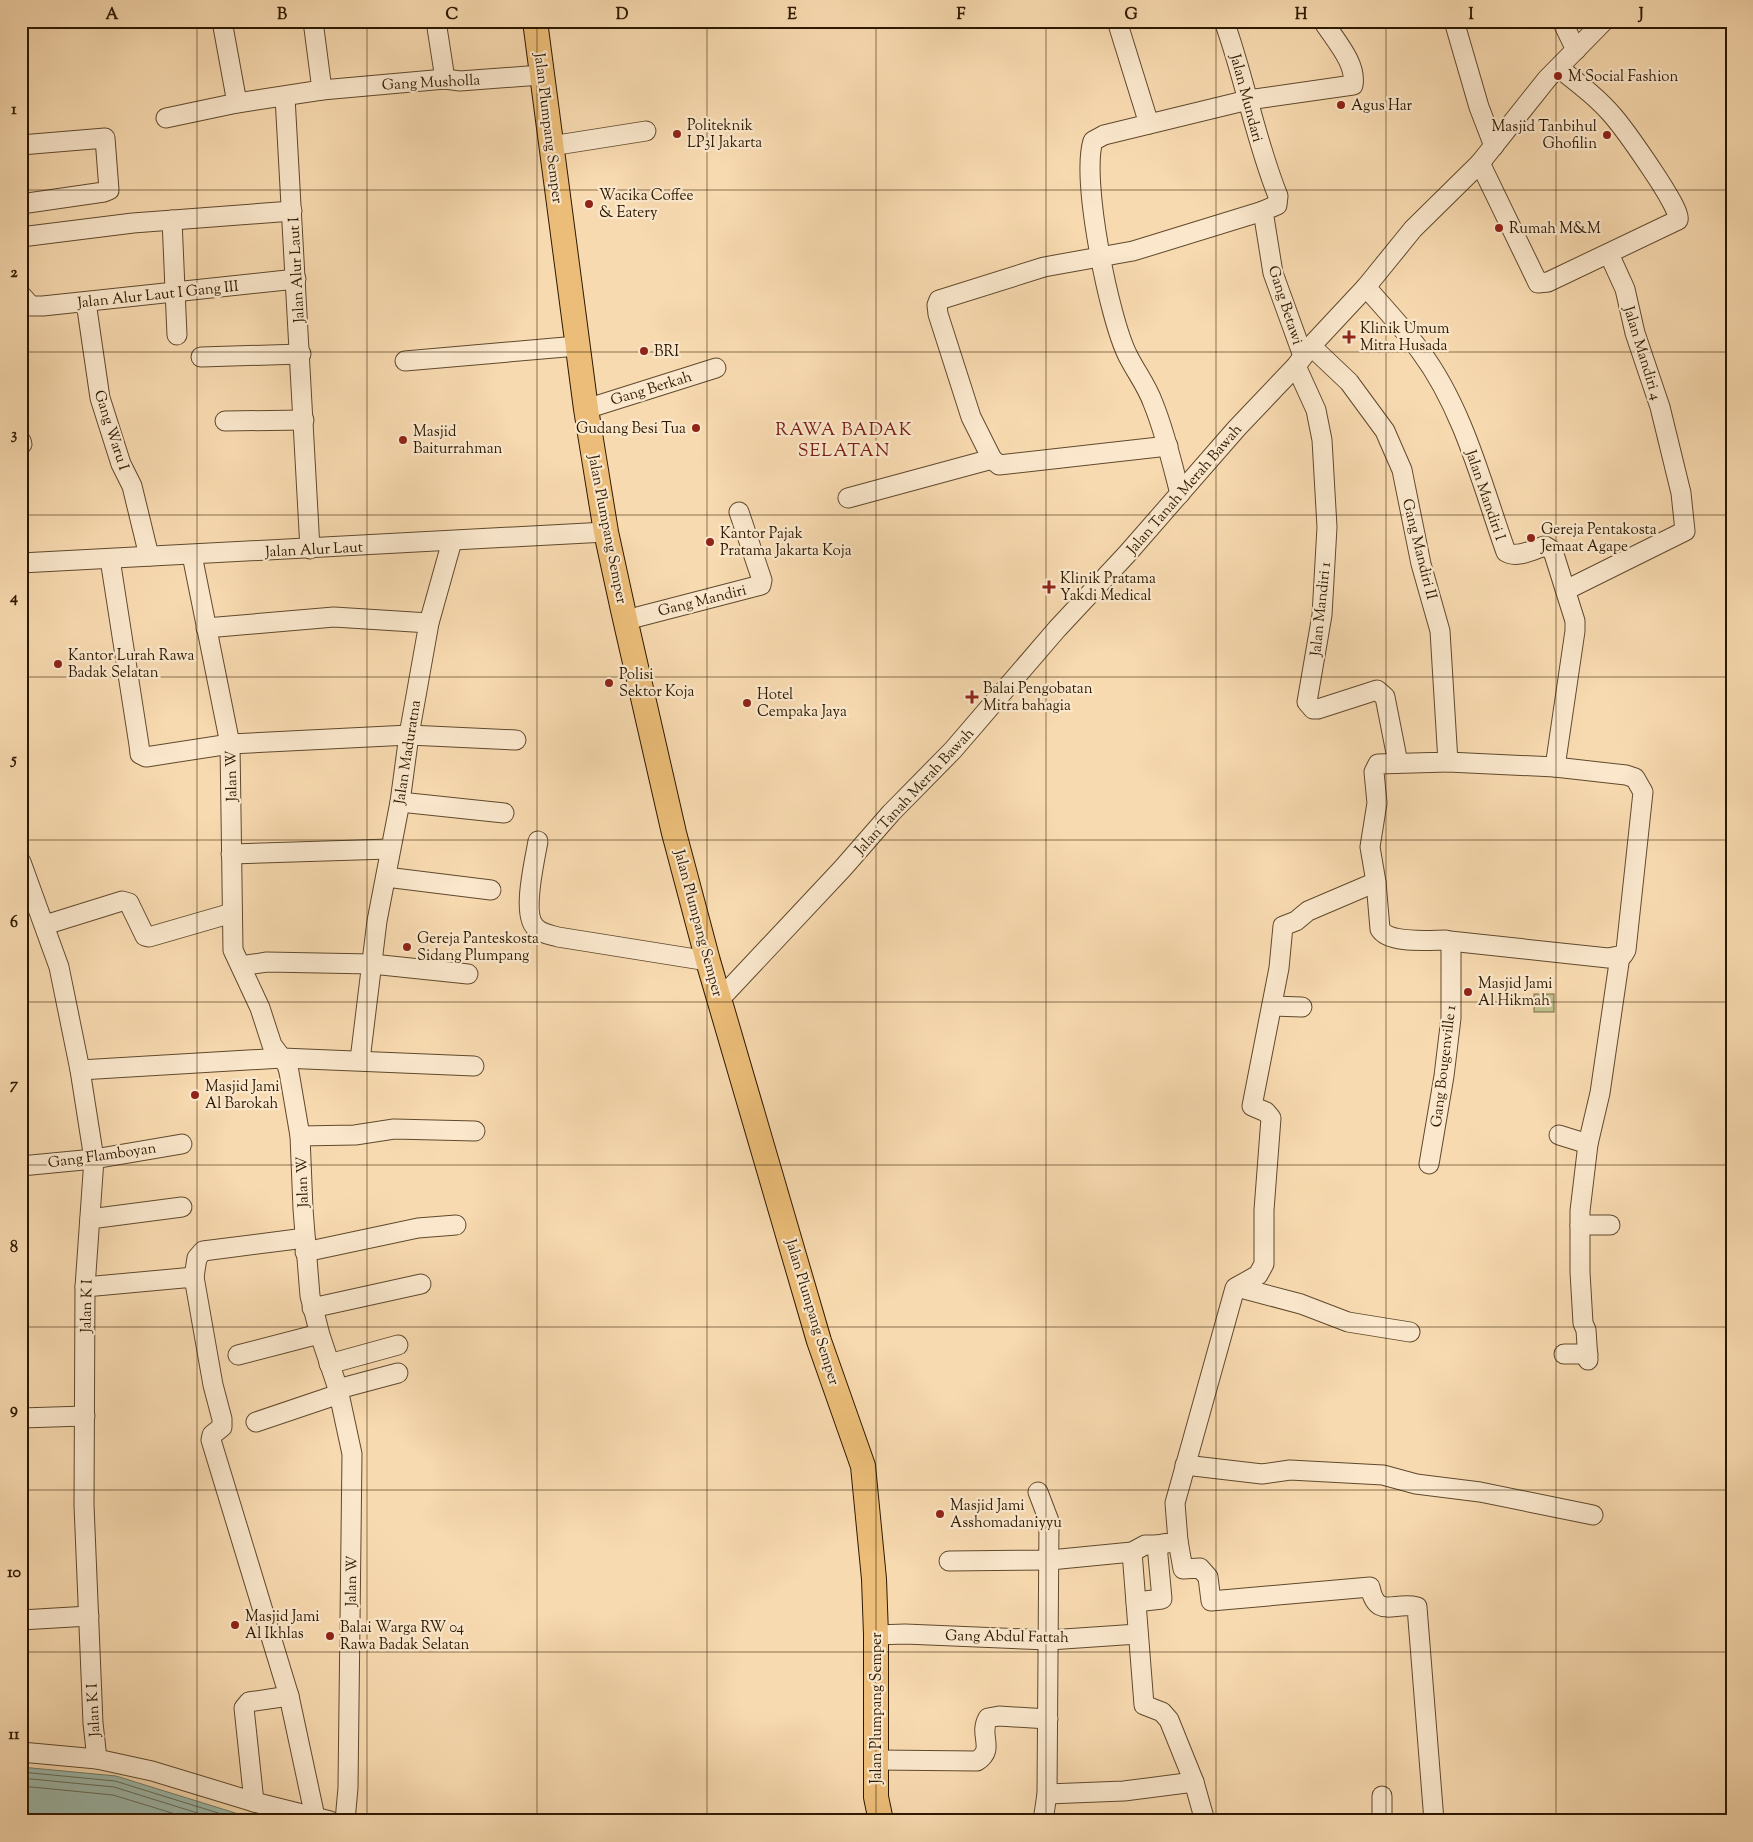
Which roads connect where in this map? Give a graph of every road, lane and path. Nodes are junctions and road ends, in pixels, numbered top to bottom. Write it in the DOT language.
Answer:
graph roads {
  1 [pos="222,21"];
  2 [pos="313,21"];
  3 [pos="436,21"];
  4 [pos="535,21"];
  5 [pos="1117,21"];
  6 [pos="1224,21"];
  7 [pos="1323,21"];
  8 [pos="1454,21"];
  9 [pos="1562,21"];
  10 [pos="1604,21"];
  11 [pos="1576,50"];
  12 [pos="1559,68"];
  13 [pos="541,75"];
  14 [pos="445,79"];
  15 [pos="322,90"];
  16 [pos="285,97"];
  17 [pos="1248,100"];
  18 [pos="237,103"];
  19 [pos="166,118"];
  20 [pos="1149,124"];
  21 [pos="646,131"];
  22 [pos="21,145"];
  23 [pos="551,146"];
  24 [pos="1494,146"];
  25 [pos="1480,163"];
  26 [pos="21,204"];
  27 [pos="292,210"];
  28 [pos="1262,211"];
  29 [pos="172,220"];
  30 [pos="21,237"];
  31 [pos="1609,254"];
  32 [pos="1101,259"];
  33 [pos="296,279"];
  34 [pos="1366,287"];
  35 [pos="175,291"];
  36 [pos="24,302"];
  37 [pos="86,302"];
  38 [pos="177,335"];
  39 [pos="577,346"];
  40 [pos="301,354"];
  41 [pos="1303,356"];
  42 [pos="201,357"];
  43 [pos="405,360"];
  44 [pos="716,368"];
  45 [pos="586,409"];
  46 [pos="304,420"];
  47 [pos="225,421"];
  48 [pos="1168,446"];
  49 [pos="992,458"];
  50 [pos="1180,494"];
  51 [pos="848,498"];
  52 [pos="739,512"];
  53 [pos="606,532"];
  54 [pos="452,541"];
  55 [pos="310,550"];
  56 [pos="192,555"];
  57 [pos="149,556"];
  58 [pos="110,559"];
  59 [pos="21,563"];
  60 [pos="1566,590"];
  61 [pos="626,620"];
  62 [pos="429,623"];
  63 [pos="206,628"];
  64 [pos="409,735"];
  65 [pos="516,740"];
  66 [pos="230,744"];
  67 [pos="1398,762"];
  68 [pos="1448,762"];
  69 [pos="1554,768"];
  70 [pos="400,802"];
  71 [pos="504,813"];
  72 [pos="538,841"];
  73 [pos="389,849"];
  74 [pos="232,854"];
  75 [pos="21,862"];
  76 [pos="386,878"];
  77 [pos="1376,882"];
  78 [pos="491,890"];
  79 [pos="232,913"];
  80 [pos="45,925"];
  81 [pos="1448,941"];
  82 [pos="1620,956"];
  83 [pos="708,961"];
  84 [pos="372,964"];
  85 [pos="241,966"];
  86 [pos="468,974"];
  87 [pos="720,999"];
  88 [pos="1272,1006"];
  89 [pos="1302,1007"];
  90 [pos="282,1058"];
  91 [pos="360,1060"];
  92 [pos="474,1066"];
  93 [pos="80,1070"];
  94 [pos="475,1131"];
  95 [pos="1559,1135"];
  96 [pos="300,1136"];
  97 [pos="182,1144"];
  98 [pos="1588,1144"];
  99 [pos="94,1159"];
  100 [pos="1429,1164"];
  101 [pos="21,1166"];
  102 [pos="182,1207"];
  103 [pos="90,1219"];
  104 [pos="1580,1224"];
  105 [pos="456,1225"];
  106 [pos="1610,1225"];
  107 [pos="305,1245"];
  108 [pos="194,1277"];
  109 [pos="421,1284"];
  110 [pos="85,1287"];
  111 [pos="1237,1287"];
  112 [pos="312,1308"];
  113 [pos="1410,1332"];
  114 [pos="319,1334"];
  115 [pos="398,1345"];
  116 [pos="1564,1354"];
  117 [pos="238,1355"];
  118 [pos="329,1364"];
  119 [pos="398,1373"];
  120 [pos="338,1392"];
  121 [pos="85,1416"];
  122 [pos="21,1418"];
  123 [pos="256,1422"];
  124 [pos="1185,1465"];
  125 [pos="1038,1492"];
  126 [pos="1594,1515"];
  127 [pos="1178,1540"];
  128 [pos="1158,1545"];
  129 [pos="1132,1552"];
  130 [pos="1050,1560"];
  131 [pos="949,1561"];
  132 [pos="1136,1602"];
  133 [pos="89,1616"];
  134 [pos="21,1620"];
  135 [pos="1138,1634"];
  136 [pos="876,1635"];
  137 [pos="1049,1640"];
  138 [pos="289,1696"];
  139 [pos="1048,1719"];
  140 [pos="21,1752"];
  141 [pos="97,1759"];
  142 [pos="877,1760"];
  143 [pos="1194,1782"];
  144 [pos="1047,1794"];
  145 [pos="1382,1796"];
  146 [pos="254,1802"];
  147 [pos="323,1819"];
  148 [pos="879,1819"];
  149 [pos="344,1821"];
  150 [pos="1043,1821"];
  151 [pos="1205,1821"];
  152 [pos="1382,1821"];
  153 [pos="1434,1821"];
  1 -- 18 [label="street"];
  2 -- 15 [label="street"];
  3 -- 14 [label="street"];
  4 -- 13 [label="main road, Jalan Plumpang Semper"];
  5 -- 20 [label="street"];
  6 -- 17 [label="street, Jalan Mundari"];
  7 -- 17 [label="street"];
  8 -- 24 [label="street"];
  9 -- 11 [label="street"];
  10 -- 11 [label="street, Jalan Tanah Merah Bawah"];
  11 -- 12 [label="street, Jalan Tanah Merah Bawah"];
  12 -- 24 [label="street, Jalan Tanah Merah Bawah"];
  12 -- 31 [label="street"];
  13 -- 14 [label="street, Gang Musholla"];
  13 -- 23 [label="main road, Jalan Plumpang Semper"];
  14 -- 15 [label="street, Gang Musholla"];
  15 -- 16 [label="street"];
  16 -- 18 [label="street"];
  16 -- 27 [label="street, Jalan Alur Laut I"];
  17 -- 20 [label="street"];
  17 -- 28 [label="street, Jalan Mundari"];
  18 -- 19 [label="street"];
  20 -- 32 [label="street"];
  21 -- 23 [label="street"];
  22 -- 26 [label="street"];
  23 -- 39 [label="main road, Jalan Plumpang Semper"];
  24 -- 25 [label="street, Jalan Tanah Merah Bawah"];
  25 -- 31 [label="street"];
  25 -- 34 [label="street, Jalan Tanah Merah Bawah"];
  27 -- 29 [label="street"];
  27 -- 33 [label="street, Jalan Alur Laut I"];
  28 -- 32 [label="street"];
  28 -- 41 [label="street, Gang Betawi"];
  29 -- 30 [label="street"];
  29 -- 35 [label="street"];
  31 -- 60 [label="street, Jalan Mandiri 4"];
  32 -- 48 [label="street"];
  32 -- 49 [label="street"];
  33 -- 35 [label="street, Jalan Alur Laut I Gang III"];
  33 -- 40 [label="street, Jalan Alur Laut I"];
  34 -- 41 [label="street, Jalan Tanah Merah Bawah"];
  34 -- 60 [label="street, Jalan Mandiri I"];
  35 -- 37 [label="street, Jalan Alur Laut I Gang III"];
  35 -- 38 [label="street"];
  36 -- 37 [label="street, Jalan Alur Laut I Gang III"];
  37 -- 57 [label="street, Gang Waru I"];
  39 -- 43 [label="street"];
  39 -- 45 [label="main road, Jalan Plumpang Semper"];
  40 -- 42 [label="street"];
  40 -- 46 [label="street, Jalan Alur Laut I"];
  41 -- 50 [label="street, Jalan Tanah Merah Bawah"];
  41 -- 67 [label="street, Jalan Mandiri 1"];
  41 -- 68 [label="street, Gang Mandiri II"];
  44 -- 45 [label="street, Gang Berkah"];
  45 -- 53 [label="main road, Jalan Plumpang Semper"];
  46 -- 47 [label="street"];
  46 -- 55 [label="street, Jalan Alur Laut I"];
  48 -- 49 [label="street"];
  48 -- 50 [label="street"];
  49 -- 51 [label="street"];
  50 -- 87 [label="street, Jalan Tanah Merah Bawah"];
  52 -- 61 [label="street, Gang Mandiri"];
  53 -- 54 [label="street, Jalan Alur Laut"];
  53 -- 61 [label="main road, Jalan Plumpang Semper"];
  54 -- 55 [label="street, Jalan Alur Laut"];
  54 -- 62 [label="street, Jalan Maduratna"];
  55 -- 56 [label="street, Jalan Alur Laut"];
  56 -- 57 [label="street, Jalan Alur Laut"];
  56 -- 63 [label="street, Jalan W"];
  57 -- 58 [label="street, Jalan Alur Laut"];
  58 -- 59 [label="street, Jalan Alur Laut"];
  58 -- 66 [label="street"];
  60 -- 69 [label="street, Jalan Mandiri I"];
  61 -- 83 [label="main road, Jalan Plumpang Semper"];
  62 -- 63 [label="street"];
  62 -- 64 [label="street, Jalan Maduratna"];
  63 -- 66 [label="street, Jalan W"];
  64 -- 65 [label="street"];
  64 -- 66 [label="street"];
  64 -- 70 [label="street, Jalan Maduratna"];
  66 -- 74 [label="street, Jalan W"];
  67 -- 68 [label="street"];
  67 -- 77 [label="street"];
  68 -- 69 [label="street"];
  69 -- 82 [label="street"];
  70 -- 71 [label="street"];
  70 -- 73 [label="street, Jalan Maduratna"];
  72 -- 83 [label="street"];
  73 -- 74 [label="street"];
  73 -- 76 [label="street, Jalan Maduratna"];
  74 -- 79 [label="street, Jalan W"];
  75 -- 80 [label="street, Jalan K I"];
  76 -- 78 [label="street"];
  76 -- 84 [label="street, Jalan Maduratna"];
  77 -- 81 [label="street"];
  77 -- 88 [label="street"];
  79 -- 80 [label="street"];
  79 -- 85 [label="street, Jalan W"];
  80 -- 93 [label="street, Jalan K I"];
  81 -- 82 [label="street"];
  81 -- 100 [label="street, Gang Bougenville 1"];
  82 -- 98 [label="street"];
  83 -- 87 [label="main road, Jalan Plumpang Semper"];
  84 -- 85 [label="street"];
  84 -- 86 [label="street"];
  84 -- 91 [label="street, Jalan Maduratna"];
  85 -- 90 [label="street, Jalan W"];
  87 -- 136 [label="main road, Jalan Plumpang Semper"];
  88 -- 89 [label="street"];
  88 -- 111 [label="street"];
  90 -- 91 [label="street"];
  90 -- 93 [label="street"];
  90 -- 96 [label="street, Jalan W"];
  91 -- 92 [label="street"];
  93 -- 99 [label="street, Jalan K I"];
  94 -- 96 [label="street"];
  95 -- 98 [label="street"];
  96 -- 107 [label="street, Jalan W"];
  97 -- 99 [label="street, Gang Flamboyan"];
  98 -- 104 [label="street"];
  99 -- 101 [label="street, Gang Flamboyan"];
  99 -- 103 [label="street, Jalan K I"];
  102 -- 103 [label="street"];
  103 -- 110 [label="street, Jalan K I"];
  104 -- 106 [label="street"];
  104 -- 116 [label="street"];
  105 -- 107 [label="street"];
  107 -- 108 [label="street"];
  107 -- 112 [label="street, Jalan W"];
  108 -- 110 [label="street"];
  108 -- 138 [label="street"];
  109 -- 112 [label="street"];
  110 -- 121 [label="street, Jalan K I"];
  111 -- 113 [label="street"];
  111 -- 124 [label="street"];
  112 -- 114 [label="street, Jalan W"];
  114 -- 117 [label="street"];
  114 -- 118 [label="street, Jalan W"];
  115 -- 118 [label="street"];
  118 -- 120 [label="street, Jalan W"];
  119 -- 120 [label="street"];
  120 -- 123 [label="street"];
  120 -- 149 [label="street, Jalan W"];
  121 -- 122 [label="street"];
  121 -- 133 [label="street, Jalan K I"];
  124 -- 126 [label="street"];
  124 -- 127 [label="street"];
  125 -- 130 [label="street"];
  127 -- 128 [label="street"];
  127 -- 153 [label="street"];
  128 -- 129 [label="street"];
  128 -- 132 [label="street"];
  129 -- 130 [label="street"];
  129 -- 132 [label="street"];
  130 -- 131 [label="street"];
  130 -- 137 [label="street"];
  132 -- 135 [label="street"];
  133 -- 134 [label="street"];
  133 -- 141 [label="street, Jalan K I"];
  135 -- 137 [label="street, Gang Abdul Fattah"];
  135 -- 143 [label="street"];
  136 -- 137 [label="street, Gang Abdul Fattah"];
  136 -- 142 [label="main road, Jalan Plumpang Semper"];
  137 -- 139 [label="street"];
  138 -- 146 [label="street"];
  138 -- 147 [label="street"];
  139 -- 142 [label="street"];
  139 -- 144 [label="street"];
  140 -- 141 [label="street"];
  141 -- 146 [label="street"];
  142 -- 148 [label="main road, Jalan Plumpang Semper"];
  143 -- 144 [label="street"];
  143 -- 151 [label="street"];
  144 -- 150 [label="street"];
  145 -- 152 [label="street"];
  146 -- 147 [label="street"];
}
